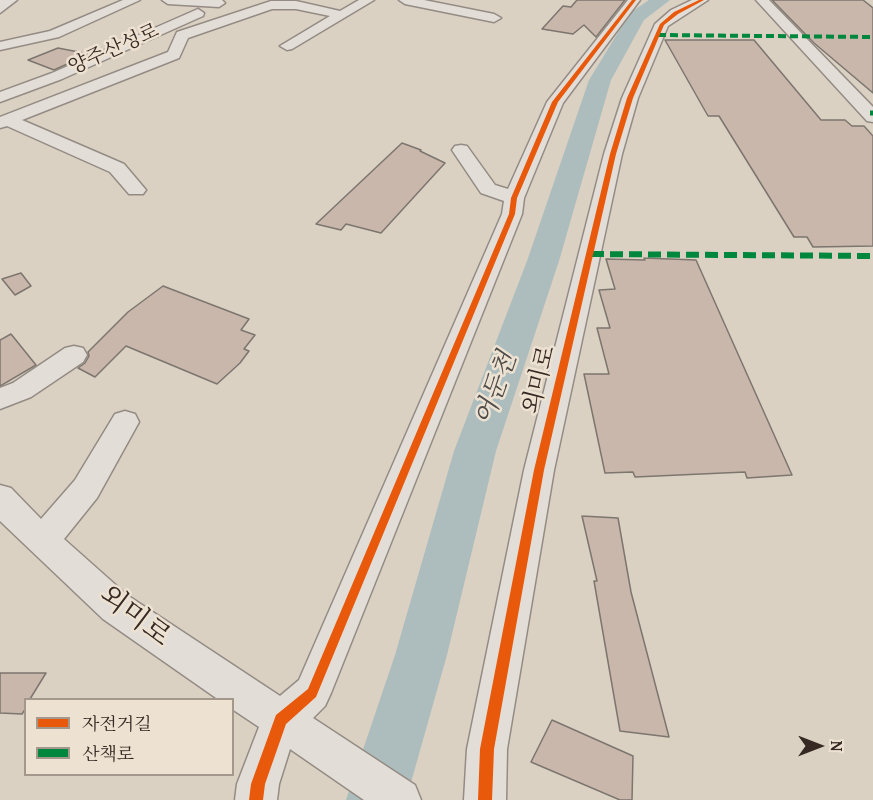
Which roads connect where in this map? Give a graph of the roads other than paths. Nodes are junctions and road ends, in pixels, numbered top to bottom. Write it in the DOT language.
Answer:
graph roads {
  1 [pos="11,0"];
  2 [pos="134,0"];
  3 [pos="168,0"];
  4 [pos="368,0"];
  5 [pos="405,0"];
  6 [pos="634,0"];
  7 [pos="702,0"];
  8 [pos="762,0"];
  9 [pos="223,2"];
  10 [pos="0,9"];
  11 [pos="341,15"];
  12 [pos="494,18"];
  13 [pos="0,46"];
  14 [pos="287,46"];
  15 [pos="0,97"];
  16 [pos="873,117"];
  17 [pos="4,122"];
  18 [pos="461,150"];
  19 [pos="136,190"];
  20 [pos="514,198"];
  21 [pos="74,355"];
  22 [pos="0,399"];
  23 [pos="125,422"];
  24 [pos="0,498"];
  25 [pos="43,541"];
  26 [pos="287,724"];
  27 [pos="256,800"];
  28 [pos="400,800"];
  29 [pos="485,800"];
  1 -- 10 [label="street"];
  2 -- 13 [label="street"];
  3 -- 9 [label="street"];
  4 -- 11 [label="street"];
  5 -- 12 [label="street"];
  6 -- 20 [label="street"];
  7 -- 29 [label="street, 외미로"];
  8 -- 16 [label="street"];
  9 -- 15 [label="street, 양주산성로"];
  11 -- 14 [label="street"];
  11 -- 17 [label="street"];
  17 -- 19 [label="street"];
  18 -- 20 [label="street"];
  20 -- 26 [label="street"];
  21 -- 22 [label="street"];
  23 -- 25 [label="street"];
  24 -- 25 [label="street, 외미로"];
  25 -- 26 [label="street, 외미로"];
  26 -- 27 [label="street"];
  26 -- 28 [label="street, 외미로"];
}
